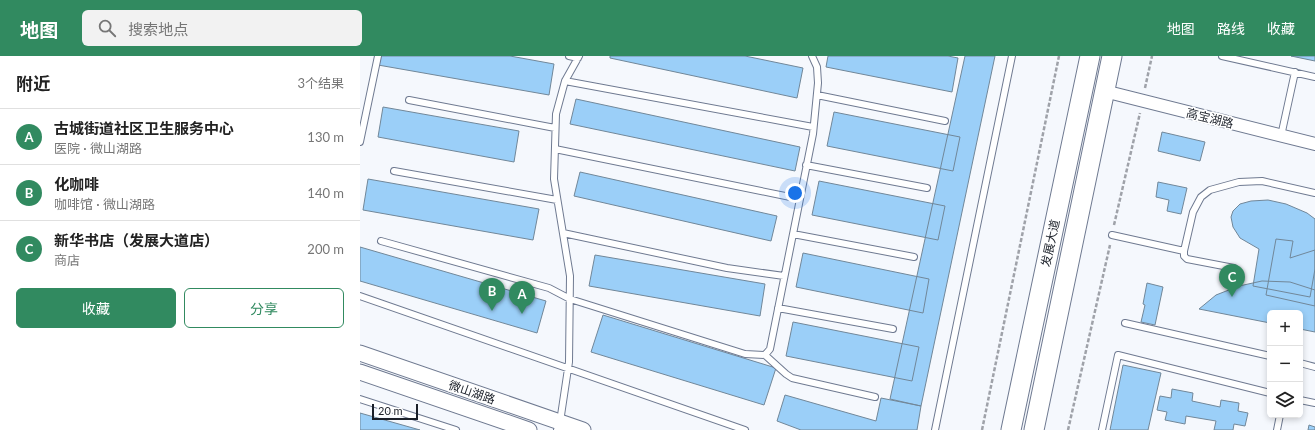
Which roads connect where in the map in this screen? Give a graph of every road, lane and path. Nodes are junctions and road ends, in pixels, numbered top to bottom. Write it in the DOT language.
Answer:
graph roads {
  1 [pos="378,56"];
  2 [pos="569,56"];
  3 [pos="812,56"];
  4 [pos="1012,56"];
  5 [pos="1059,56"];
  6 [pos="1090,56"];
  7 [pos="1112,56"];
  8 [pos="1222,56"];
  9 [pos="578,57"];
  10 [pos="1296,72"];
  11 [pos="1315,77"];
  12 [pos="565,81"];
  13 [pos="1104,91"];
  14 [pos="817,95"];
  15 [pos="409,100"];
  16 [pos="946,121"];
  17 [pos="813,127"];
  18 [pos="555,128"];
  19 [pos="1281,136"];
  20 [pos="360,142"];
  21 [pos="1315,144"];
  22 [pos="555,149"];
  23 [pos="806,165"];
  24 [pos="394,171"];
  25 [pos="927,188"];
  26 [pos="1315,193"];
  27 [pos="800,199"];
  28 [pos="558,200"];
  29 [pos="563,233"];
  30 [pos="793,234"];
  31 [pos="1112,235"];
  32 [pos="382,241"];
  33 [pos="1184,251"];
  34 [pos="914,257"];
  35 [pos="1234,268"];
  36 [pos="784,276"];
  37 [pos="360,296"];
  38 [pos="570,299"];
  39 [pos="778,308"];
  40 [pos="1125,323"];
  41 [pos="893,329"];
  42 [pos="360,354"];
  43 [pos="765,355"];
  44 [pos="1267,355"];
  45 [pos="1303,364"];
  46 [pos="1315,367"];
  47 [pos="568,368"];
  48 [pos="360,372"];
  49 [pos="1267,391"];
  50 [pos="875,397"];
  51 [pos="360,399"];
  52 [pos="1303,401"];
  53 [pos="1315,403"];
  54 [pos="1279,418"];
  55 [pos="559,426"];
  56 [pos="456,430"];
  57 [pos="529,430"];
  58 [pos="583,430"];
  59 [pos="745,430"];
  60 [pos="935,430"];
  61 [pos="982,430"];
  62 [pos="1011,430"];
  63 [pos="1034,430"];
  64 [pos="1102,430"];
  65 [pos="1277,430"];
  1 -- 20 [label="lane"];
  2 -- 9 [label="lane"];
  3 -- 14 [label="lane"];
  4 -- 60 [label="lane"];
  5 -- 61 [label="path"];
  6 -- 62 [label="main road, 发展大道"];
  7 -- 13 [label="main road, 发展大道"];
  8 -- 10 [label="lane"];
  9 -- 12 [label="lane"];
  10 -- 11 [label="lane"];
  10 -- 19 [label="lane"];
  12 -- 17 [label="lane"];
  12 -- 18 [label="lane"];
  13 -- 19 [label="street, 高宝湖路"];
  13 -- 63 [label="main road, 发展大道"];
  14 -- 16 [label="lane"];
  14 -- 17 [label="lane"];
  15 -- 18 [label="lane"];
  17 -- 23 [label="lane"];
  18 -- 22 [label="lane"];
  19 -- 21 [label="street, 高宝湖路"];
  22 -- 27 [label="lane"];
  22 -- 28 [label="lane"];
  23 -- 25 [label="lane"];
  23 -- 27 [label="lane"];
  24 -- 28 [label="lane"];
  26 -- 33 [label="lane"];
  27 -- 30 [label="lane"];
  28 -- 29 [label="lane"];
  29 -- 36 [label="lane"];
  29 -- 38 [label="lane"];
  30 -- 34 [label="lane"];
  30 -- 36 [label="lane"];
  31 -- 33 [label="lane"];
  32 -- 38 [label="lane"];
  33 -- 35 [label="lane"];
  36 -- 39 [label="lane"];
  37 -- 47 [label="lane"];
  38 -- 43 [label="lane"];
  38 -- 47 [label="lane"];
  39 -- 41 [label="lane"];
  39 -- 43 [label="lane"];
  40 -- 44 [label="lane"];
  42 -- 55 [label="street, 微山湖路"];
  43 -- 50 [label="lane"];
  45 -- 46 [label="lane"];
  47 -- 55 [label="lane"];
  47 -- 59 [label="lane"];
  48 -- 57 [label="street, 微山湖路"];
  49 -- 64 [label="lane"];
  51 -- 56 [label="lane"];
  52 -- 53 [label="lane"];
  54 -- 65 [label="lane"];
  55 -- 58 [label="street, 微山湖路"];
}
